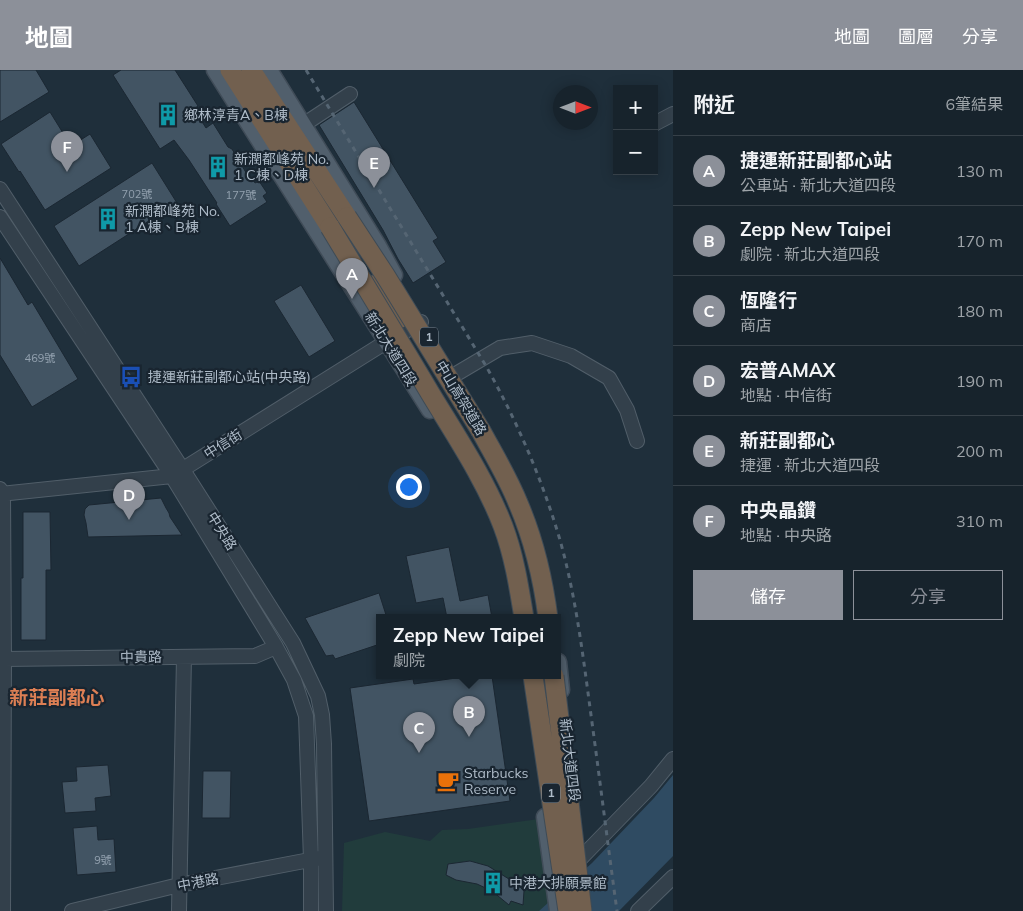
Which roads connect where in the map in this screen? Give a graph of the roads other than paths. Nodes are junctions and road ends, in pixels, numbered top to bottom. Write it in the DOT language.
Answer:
graph roads {
  1 [pos="215,70"];
  2 [pos="230,70"];
  3 [pos="242,70"];
  4 [pos="250,70"];
  5 [pos="269,70"];
  6 [pos="350,94"];
  7 [pos="673,114"];
  8 [pos="658,122"];
  9 [pos="303,125"];
  10 [pos="0,189"];
  11 [pos="0,217"];
  12 [pos="23,226"];
  13 [pos="330,227"];
  14 [pos="5,237"];
  15 [pos="418,324"];
  16 [pos="387,342"];
  17 [pos="452,378"];
  18 [pos="474,413"];
  19 [pos="446,435"];
  20 [pos="637,442"];
  21 [pos="177,473"];
  22 [pos="1,493"];
  23 [pos="516,614"];
  24 [pos="523,614"];
  25 [pos="535,614"];
  26 [pos="547,614"];
  27 [pos="552,614"];
  28 [pos="276,646"];
  29 [pos="184,657"];
  30 [pos="4,659"];
  31 [pos="525,679"];
  32 [pos="533,679"];
  33 [pos="543,679"];
  34 [pos="554,679"];
  35 [pos="560,679"];
  36 [pos="673,758"];
  37 [pos="2,792"];
  38 [pos="326,857"];
  39 [pos="311,860"];
  40 [pos="578,863"];
  41 [pos="673,877"];
  42 [pos="554,884"];
  43 [pos="179,885"];
  44 [pos="3,911"];
  45 [pos="72,911"];
  46 [pos="179,911"];
  47 [pos="311,911"];
  48 [pos="326,911"];
  49 [pos="558,911"];
  50 [pos="567,911"];
  51 [pos="573,911"];
  52 [pos="578,911"];
  53 [pos="582,911"];
  54 [pos="590,911"];
  55 [pos="638,911"];
  1 -- 16 [label="main road, 新北大道四段"];
  2 -- 13 [label="highway, 中山高架道路 / 1"];
  3 -- 15 [label="main road, 1"];
  4 -- 26 [label="highway, 中山高架道路 / 1, bridge"];
  5 -- 9 [label="main road, 1"];
  6 -- 9 [label="street"];
  7 -- 8 [label="street"];
  9 -- 15 [label="main road, 1"];
  10 -- 12 [label="street, 中央路"];
  11 -- 14 [label="street, 中央路"];
  12 -- 14 [label="street"];
  12 -- 21 [label="street, 中央路"];
  13 -- 24 [label="highway, 中山高架道路 / 1, bridge"];
  13 -- 25 [label="highway, bridge"];
  14 -- 21 [label="street, 中央路"];
  15 -- 16 [label="street, 中信街"];
  15 -- 17 [label="main road, 1"];
  16 -- 19 [label="main road, 新北大道四段"];
  16 -- 21 [label="street, 中信街"];
  17 -- 18 [label="main road, 1"];
  17 -- 20 [label="street"];
  18 -- 19 [label="main road"];
  18 -- 27 [label="main road, 1"];
  19 -- 23 [label="main road, 新北大道四段"];
  21 -- 22 [label="street, 中信街"];
  21 -- 28 [label="street, 中央路"];
  21 -- 38 [label="street, 中央路"];
  22 -- 30 [label="street"];
  28 -- 29 [label="street, 中貴路"];
  28 -- 39 [label="street, 中央路"];
  29 -- 30 [label="street, 中貴路"];
  29 -- 43 [label="street"];
  30 -- 37 [label="street"];
  31 -- 42 [label="main road, 1"];
  32 -- 50 [label="highway, 1, bridge"];
  33 -- 40 [label="highway"];
  34 -- 53 [label="highway, 1, bridge"];
  35 -- 40 [label="main road, 新北大道四段 / 1"];
  36 -- 40 [label="street"];
  37 -- 44 [label="street"];
  38 -- 39 [label="street, 中港路"];
  38 -- 48 [label="street, 中央路"];
  39 -- 43 [label="street, 中港路"];
  39 -- 47 [label="street, 中央路"];
  40 -- 42 [label="street"];
  40 -- 51 [label="main road, 新北大道四段 / 1"];
  40 -- 52 [label="main road, 新北大道四段 / 1, bridge"];
  40 -- 54 [label="main road, 新北大道四段 / 1"];
  41 -- 55 [label="street"];
  42 -- 49 [label="main road, 1"];
  42 -- 50 [label="main road, 1, bridge"];
  43 -- 45 [label="street, 中港路"];
  43 -- 46 [label="street"];
}
